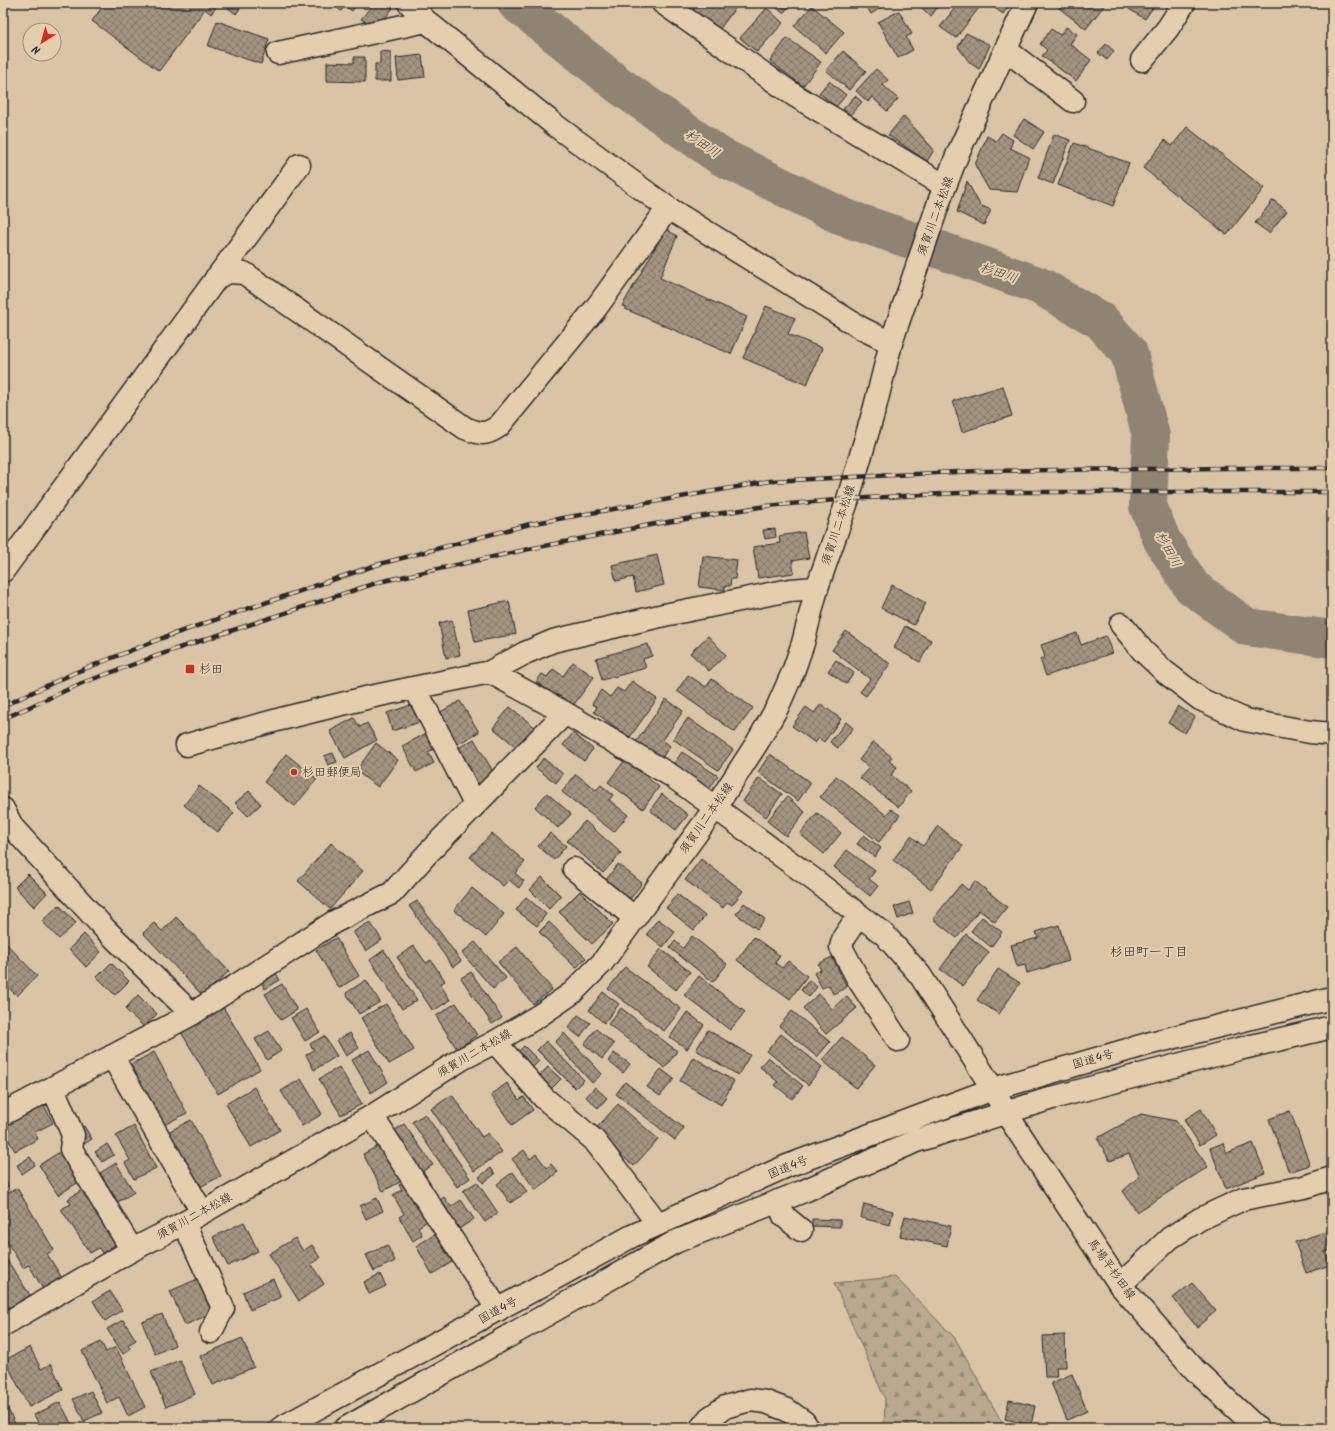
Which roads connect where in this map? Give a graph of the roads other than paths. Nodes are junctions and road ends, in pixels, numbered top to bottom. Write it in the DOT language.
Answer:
graph roads {
  1 [pos="410,3"];
  2 [pos="663,3"];
  3 [pos="1027,3"];
  4 [pos="1184,3"];
  5 [pos="426,21"];
  6 [pos="1006,50"];
  7 [pos="278,53"];
  8 [pos="1142,60"];
  9 [pos="1073,101"];
  10 [pos="299,165"];
  11 [pos="943,193"];
  12 [pos="668,208"];
  13 [pos="216,278"];
  14 [pos="893,336"];
  15 [pos="3,571"];
  16 [pos="817,588"];
  17 [pos="1121,624"];
  18 [pos="490,672"];
  19 [pos="415,688"];
  20 [pos="565,713"];
  21 [pos="1332,734"];
  22 [pos="187,745"];
  23 [pos="475,804"];
  24 [pos="714,808"];
  25 [pos="3,809"];
  26 [pos="574,869"];
  27 [pos="859,915"];
  28 [pos="635,918"];
  29 [pos="1332,998"];
  30 [pos="192,1014"];
  31 [pos="1332,1027"];
  32 [pos="898,1040"];
  33 [pos="495,1042"];
  34 [pos="112,1056"];
  35 [pos="53,1088"];
  36 [pos="993,1089"];
  37 [pos="1006,1113"];
  38 [pos="3,1114"];
  39 [pos="372,1116"];
  40 [pos="1332,1178"];
  41 [pos="778,1201"];
  42 [pos="193,1218"];
  43 [pos="658,1224"];
  44 [pos="801,1230"];
  45 [pos="132,1250"];
  46 [pos="1120,1284"];
  47 [pos="498,1310"];
  48 [pos="3,1325"];
  49 [pos="211,1332"];
  50 [pos="282,1428"];
  51 [pos="346,1428"];
  52 [pos="701,1428"];
  53 [pos="808,1428"];
  54 [pos="1257,1428"];
  1 -- 5 [label="main road"];
  2 -- 11 [label="main road"];
  3 -- 6 [label="main road, 須賀川二本松線"];
  4 -- 8 [label="main road"];
  5 -- 7 [label="main road"];
  5 -- 12 [label="main road"];
  6 -- 9 [label="main road"];
  6 -- 11 [label="main road, 須賀川二本松線"];
  10 -- 13 [label="main road"];
  11 -- 14 [label="main road, 須賀川二本松線"];
  12 -- 13 [label="main road"];
  12 -- 14 [label="main road"];
  13 -- 15 [label="main road"];
  14 -- 16 [label="main road, 須賀川二本松線"];
  16 -- 18 [label="main road"];
  16 -- 24 [label="main road, 須賀川二本松線"];
  17 -- 21 [label="main road"];
  18 -- 19 [label="main road"];
  18 -- 20 [label="main road, 馬場平杉田線"];
  19 -- 22 [label="main road"];
  19 -- 23 [label="main road"];
  20 -- 23 [label="main road"];
  20 -- 24 [label="main road, 馬場平杉田線"];
  23 -- 30 [label="main road"];
  24 -- 27 [label="main road, 馬場平杉田線"];
  24 -- 28 [label="main road, 須賀川二本松線"];
  25 -- 30 [label="main road"];
  26 -- 28 [label="main road"];
  27 -- 32 [label="main road"];
  27 -- 36 [label="main road, 馬場平杉田線"];
  28 -- 33 [label="main road, 須賀川二本松線"];
  29 -- 36 [label="main road, 国道4号"];
  30 -- 34 [label="main road"];
  31 -- 37 [label="main road"];
  33 -- 39 [label="main road, 須賀川二本松線"];
  33 -- 43 [label="main road"];
  34 -- 35 [label="main road"];
  34 -- 42 [label="main road"];
  35 -- 38 [label="main road"];
  35 -- 45 [label="main road"];
  36 -- 37 [label="main road, 馬場平杉田線"];
  36 -- 43 [label="main road, 国道4号"];
  37 -- 41 [label="main road"];
  37 -- 46 [label="main road, 馬場平杉田線"];
  39 -- 42 [label="main road, 須賀川二本松線"];
  39 -- 47 [label="main road"];
  40 -- 46 [label="main road"];
  41 -- 44 [label="main road"];
  41 -- 51 [label="main road"];
  42 -- 45 [label="main road, 須賀川二本松線"];
  42 -- 49 [label="main road"];
  43 -- 47 [label="main road, 国道4号"];
  45 -- 48 [label="main road, 須賀川二本松線"];
  46 -- 54 [label="main road, 馬場平杉田線"];
  47 -- 50 [label="main road, 国道4号"];
  52 -- 53 [label="main road"];
}
